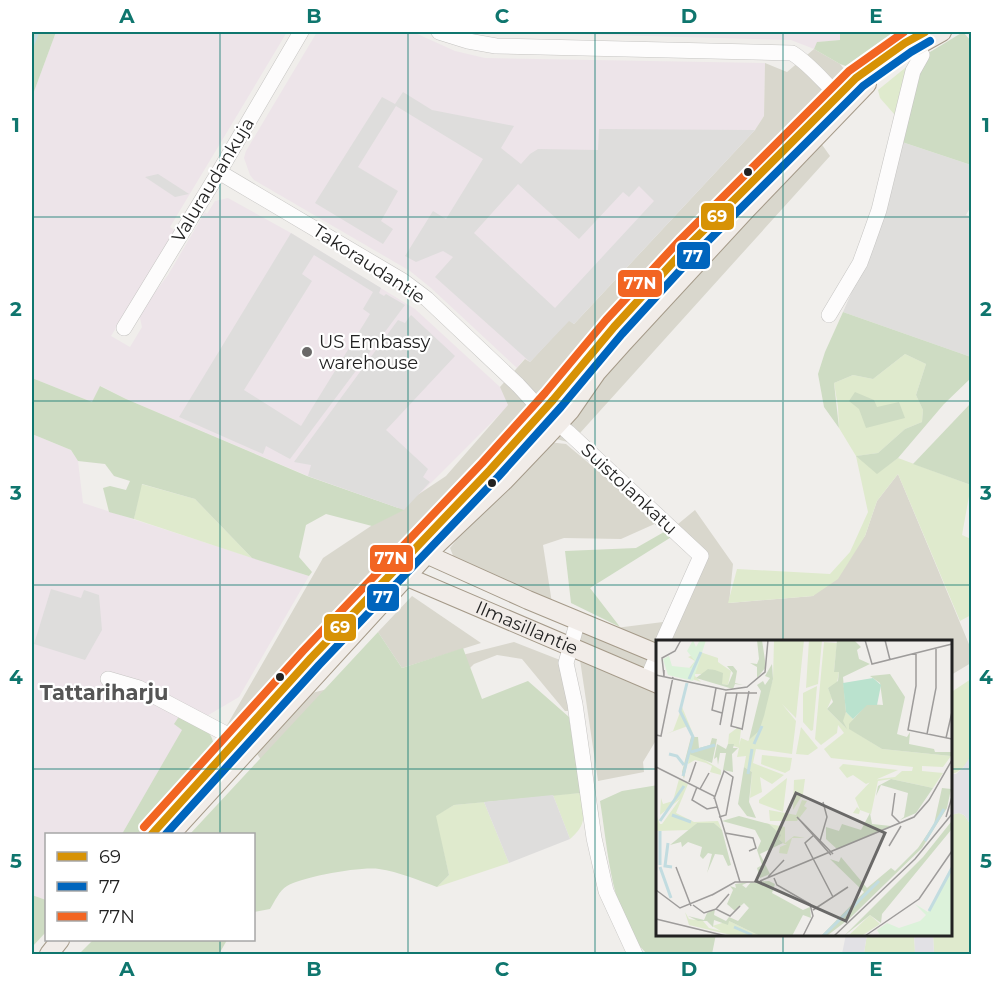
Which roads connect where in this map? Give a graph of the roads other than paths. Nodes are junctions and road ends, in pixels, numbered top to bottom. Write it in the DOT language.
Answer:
graph roads {
  1 [pos="301,32"];
  2 [pos="439,32"];
  3 [pos="942,32"];
  4 [pos="920,39"];
  5 [pos="842,99"];
  6 [pos="219,172"];
  7 [pos="829,315"];
  8 [pos="124,328"];
  9 [pos="543,412"];
  10 [pos="557,424"];
  11 [pos="421,551"];
  12 [pos="400,574"];
  13 [pos="578,620"];
  14 [pos="663,640"];
  15 [pos="570,647"];
  16 [pos="656,653"];
  17 [pos="656,663"];
  18 [pos="108,679"];
  19 [pos="652,682"];
  20 [pos="244,743"];
  21 [pos="153,833"];
  22 [pos="172,833"];
  23 [pos="635,954"];
  1 -- 6 [label="street, Valuraudankuja"];
  2 -- 5 [label="street"];
  3 -- 4 [label="main road"];
  4 -- 5 [label="main road"];
  4 -- 7 [label="street"];
  5 -- 9 [label="main road"];
  5 -- 10 [label="main road"];
  6 -- 8 [label="street, Valuraudankuja"];
  6 -- 9 [label="street, Takoraudantie"];
  9 -- 10 [label="street, Takoraudantie"];
  9 -- 11 [label="main road"];
  10 -- 11 [label="main road"];
  10 -- 14 [label="street, Suistolankatu"];
  11 -- 12 [label="main road"];
  11 -- 13 [label="main road, Ilmasillantie"];
  12 -- 15 [label="main road, Ilmasillantie"];
  12 -- 20 [label="main road"];
  13 -- 15 [label="street"];
  13 -- 16 [label="main road, Ilmasillantie"];
  15 -- 19 [label="main road, Ilmasillantie"];
  15 -- 23 [label="street"];
  17 -- 19 [label="street"];
  18 -- 20 [label="street"];
  20 -- 21 [label="main road"];
  20 -- 22 [label="main road"];
}
